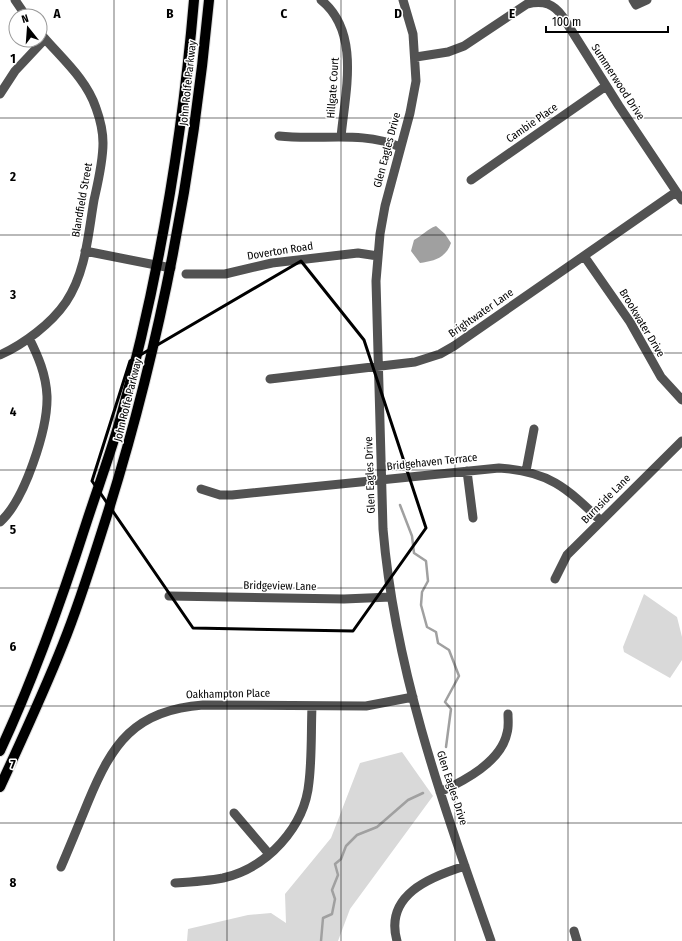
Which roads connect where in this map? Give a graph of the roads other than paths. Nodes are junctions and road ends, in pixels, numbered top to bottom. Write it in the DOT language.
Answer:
graph roads {
  1 [pos="194,0"];
  2 [pos="209,0"];
  3 [pos="321,0"];
  4 [pos="402,0"];
  5 [pos="633,0"];
  6 [pos="647,0"];
  7 [pos="48,43"];
  8 [pos="32,48"];
  9 [pos="416,57"];
  10 [pos="606,86"];
  11 [pos="0,94"];
  12 [pos="279,136"];
  13 [pos="341,136"];
  14 [pos="400,147"];
  15 [pos="471,180"];
  16 [pos="676,192"];
  17 [pos="682,200"];
  18 [pos="85,251"];
  19 [pos="378,256"];
  20 [pos="584,256"];
  21 [pos="157,265"];
  22 [pos="171,268"];
  23 [pos="186,274"];
  24 [pos="28,338"];
  25 [pos="0,355"];
  26 [pos="378,366"];
  27 [pos="270,379"];
  28 [pos="682,400"];
  29 [pos="534,429"];
  30 [pos="682,441"];
  31 [pos="468,471"];
  32 [pos="526,471"];
  33 [pos="382,479"];
  34 [pos="201,490"];
  35 [pos="473,518"];
  36 [pos="601,521"];
  37 [pos="0,522"];
  38 [pos="555,579"];
  39 [pos="170,596"];
  40 [pos="391,596"];
  41 [pos="413,697"];
  42 [pos="312,706"];
  43 [pos="508,714"];
  44 [pos="0,751"];
  45 [pos="0,787"];
  46 [pos="440,792"];
  47 [pos="234,813"];
  48 [pos="269,854"];
  49 [pos="465,866"];
  50 [pos="61,867"];
  51 [pos="175,883"];
  52 [pos="574,931"];
  53 [pos="397,941"];
  54 [pos="491,941"];
  55 [pos="577,941"];
  1 -- 21 [label="main road, John Rolfe Parkway"];
  2 -- 22 [label="main road, John Rolfe Parkway"];
  3 -- 13 [label="street, Hillgate Court"];
  4 -- 9 [label="street, Glen Eagles Drive"];
  5 -- 6 [label="street"];
  7 -- 18 [label="street, Blandfield Street"];
  8 -- 11 [label="street"];
  9 -- 10 [label="street, Summerwood Drive"];
  9 -- 14 [label="street, Glen Eagles Drive"];
  10 -- 15 [label="street, Cambie Place"];
  10 -- 16 [label="street, Summerwood Drive"];
  12 -- 13 [label="street"];
  13 -- 14 [label="street"];
  14 -- 19 [label="street, Glen Eagles Drive"];
  16 -- 17 [label="street, Summerwood Drive"];
  16 -- 20 [label="street, Brightwater Lane"];
  18 -- 21 [label="street"];
  18 -- 24 [label="street, Blandfield Street"];
  19 -- 23 [label="street, Doverton Road"];
  19 -- 26 [label="street, Glen Eagles Drive"];
  20 -- 26 [label="street, Brightwater Lane"];
  20 -- 28 [label="street, Brookwater Drive"];
  21 -- 22 [label="street"];
  21 -- 44 [label="main road, John Rolfe Parkway"];
  22 -- 45 [label="main road, John Rolfe Parkway"];
  24 -- 25 [label="street, Blandfield Street"];
  24 -- 37 [label="street"];
  26 -- 27 [label="street, Brightwater Lane"];
  26 -- 33 [label="street, Glen Eagles Drive"];
  29 -- 32 [label="street"];
  30 -- 36 [label="street, Burnside Lane"];
  31 -- 32 [label="street, Bridgehaven Terrace"];
  31 -- 33 [label="street, Bridgehaven Terrace"];
  31 -- 35 [label="street"];
  32 -- 36 [label="street, Bridgehaven Terrace"];
  33 -- 34 [label="street, Bridgehaven Terrace"];
  33 -- 40 [label="street, Glen Eagles Drive"];
  36 -- 38 [label="street, Burnside Lane"];
  39 -- 40 [label="street, Bridgeview Lane"];
  40 -- 41 [label="street, Glen Eagles Drive"];
  41 -- 42 [label="street, Oakhampton Place"];
  41 -- 46 [label="street, Glen Eagles Drive"];
  42 -- 48 [label="street"];
  42 -- 50 [label="street, Oakhampton Place"];
  43 -- 46 [label="street"];
  46 -- 49 [label="street, Glen Eagles Drive"];
  47 -- 48 [label="street"];
  48 -- 51 [label="street"];
  49 -- 53 [label="street"];
  49 -- 54 [label="street, Glen Eagles Drive"];
  52 -- 55 [label="street"];
}
